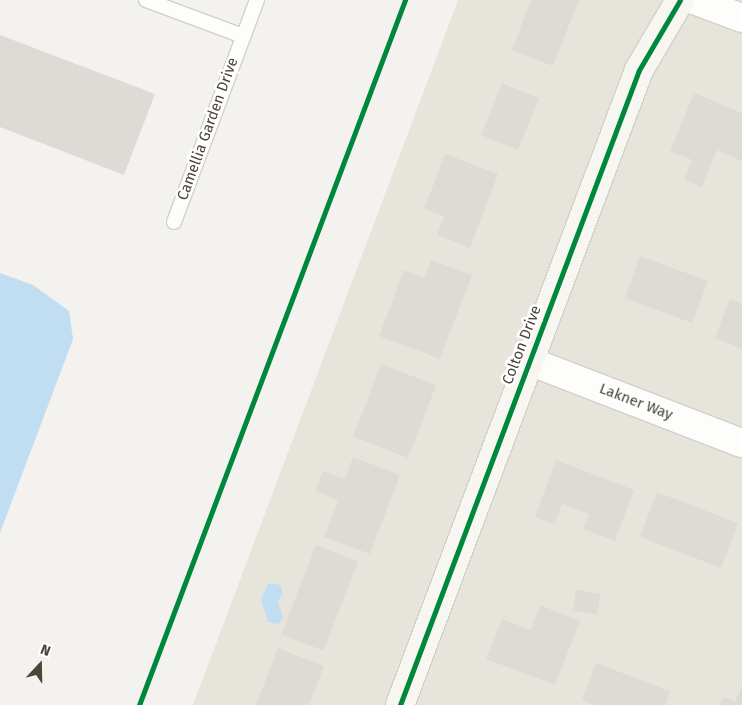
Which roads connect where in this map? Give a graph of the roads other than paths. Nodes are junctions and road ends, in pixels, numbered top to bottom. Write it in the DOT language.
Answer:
graph roads {
  1 [pos="146,0"];
  2 [pos="257,0"];
  3 [pos="680,0"];
  4 [pos="694,0"];
  5 [pos="742,18"];
  6 [pos="243,36"];
  7 [pos="174,222"];
  8 [pos="529,361"];
  9 [pos="742,443"];
  10 [pos="400,705"];
  1 -- 6 [label="lane"];
  2 -- 6 [label="lane, Camellia Garden Drive"];
  3 -- 8 [label="street, Colton Drive"];
  4 -- 5 [label="street"];
  6 -- 7 [label="lane, Camellia Garden Drive"];
  8 -- 9 [label="street, Lakner Way"];
  8 -- 10 [label="street, Colton Drive"];
}
